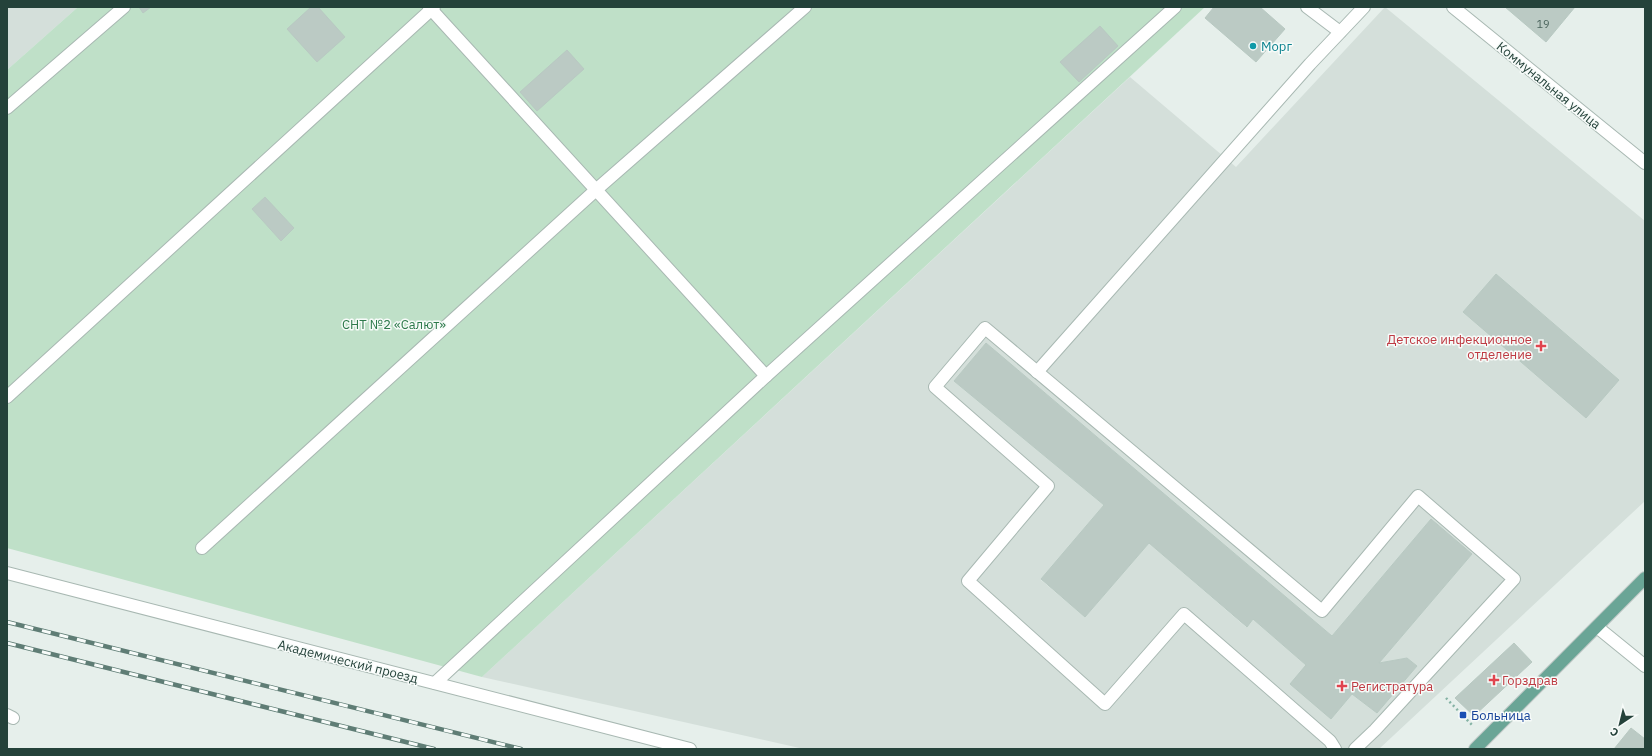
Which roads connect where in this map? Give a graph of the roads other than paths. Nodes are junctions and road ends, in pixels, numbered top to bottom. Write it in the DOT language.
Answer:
graph roads {
  1 [pos="124,7"];
  2 [pos="805,7"];
  3 [pos="1175,7"];
  4 [pos="1307,7"];
  5 [pos="1364,7"];
  6 [pos="1453,7"];
  7 [pos="431,8"];
  8 [pos="1340,32"];
  9 [pos="7,108"];
  10 [pos="1645,163"];
  11 [pos="597,189"];
  12 [pos="1037,372"];
  13 [pos="766,376"];
  14 [pos="7,397"];
  15 [pos="202,548"];
  16 [pos="7,573"];
  17 [pos="1645,578"];
  18 [pos="1597,627"];
  19 [pos="1645,666"];
  20 [pos="434,683"];
  21 [pos="690,749"];
  22 [pos="1335,749"];
  23 [pos="1355,749"];
  24 [pos="1475,749"];
  1 -- 9 [label="street"];
  2 -- 11 [label="street"];
  3 -- 13 [label="street"];
  4 -- 8 [label="street"];
  5 -- 8 [label="street"];
  6 -- 10 [label="street, Коммунальная улица"];
  7 -- 11 [label="street"];
  7 -- 14 [label="street"];
  8 -- 12 [label="street"];
  11 -- 13 [label="street"];
  11 -- 15 [label="street"];
  12 -- 22 [label="street"];
  12 -- 23 [label="street"];
  13 -- 20 [label="street"];
  16 -- 20 [label="street, Академический проезд"];
  17 -- 18 [label="main road"];
  18 -- 19 [label="street"];
  18 -- 24 [label="main road"];
  20 -- 21 [label="street, Академический проезд"];
}
